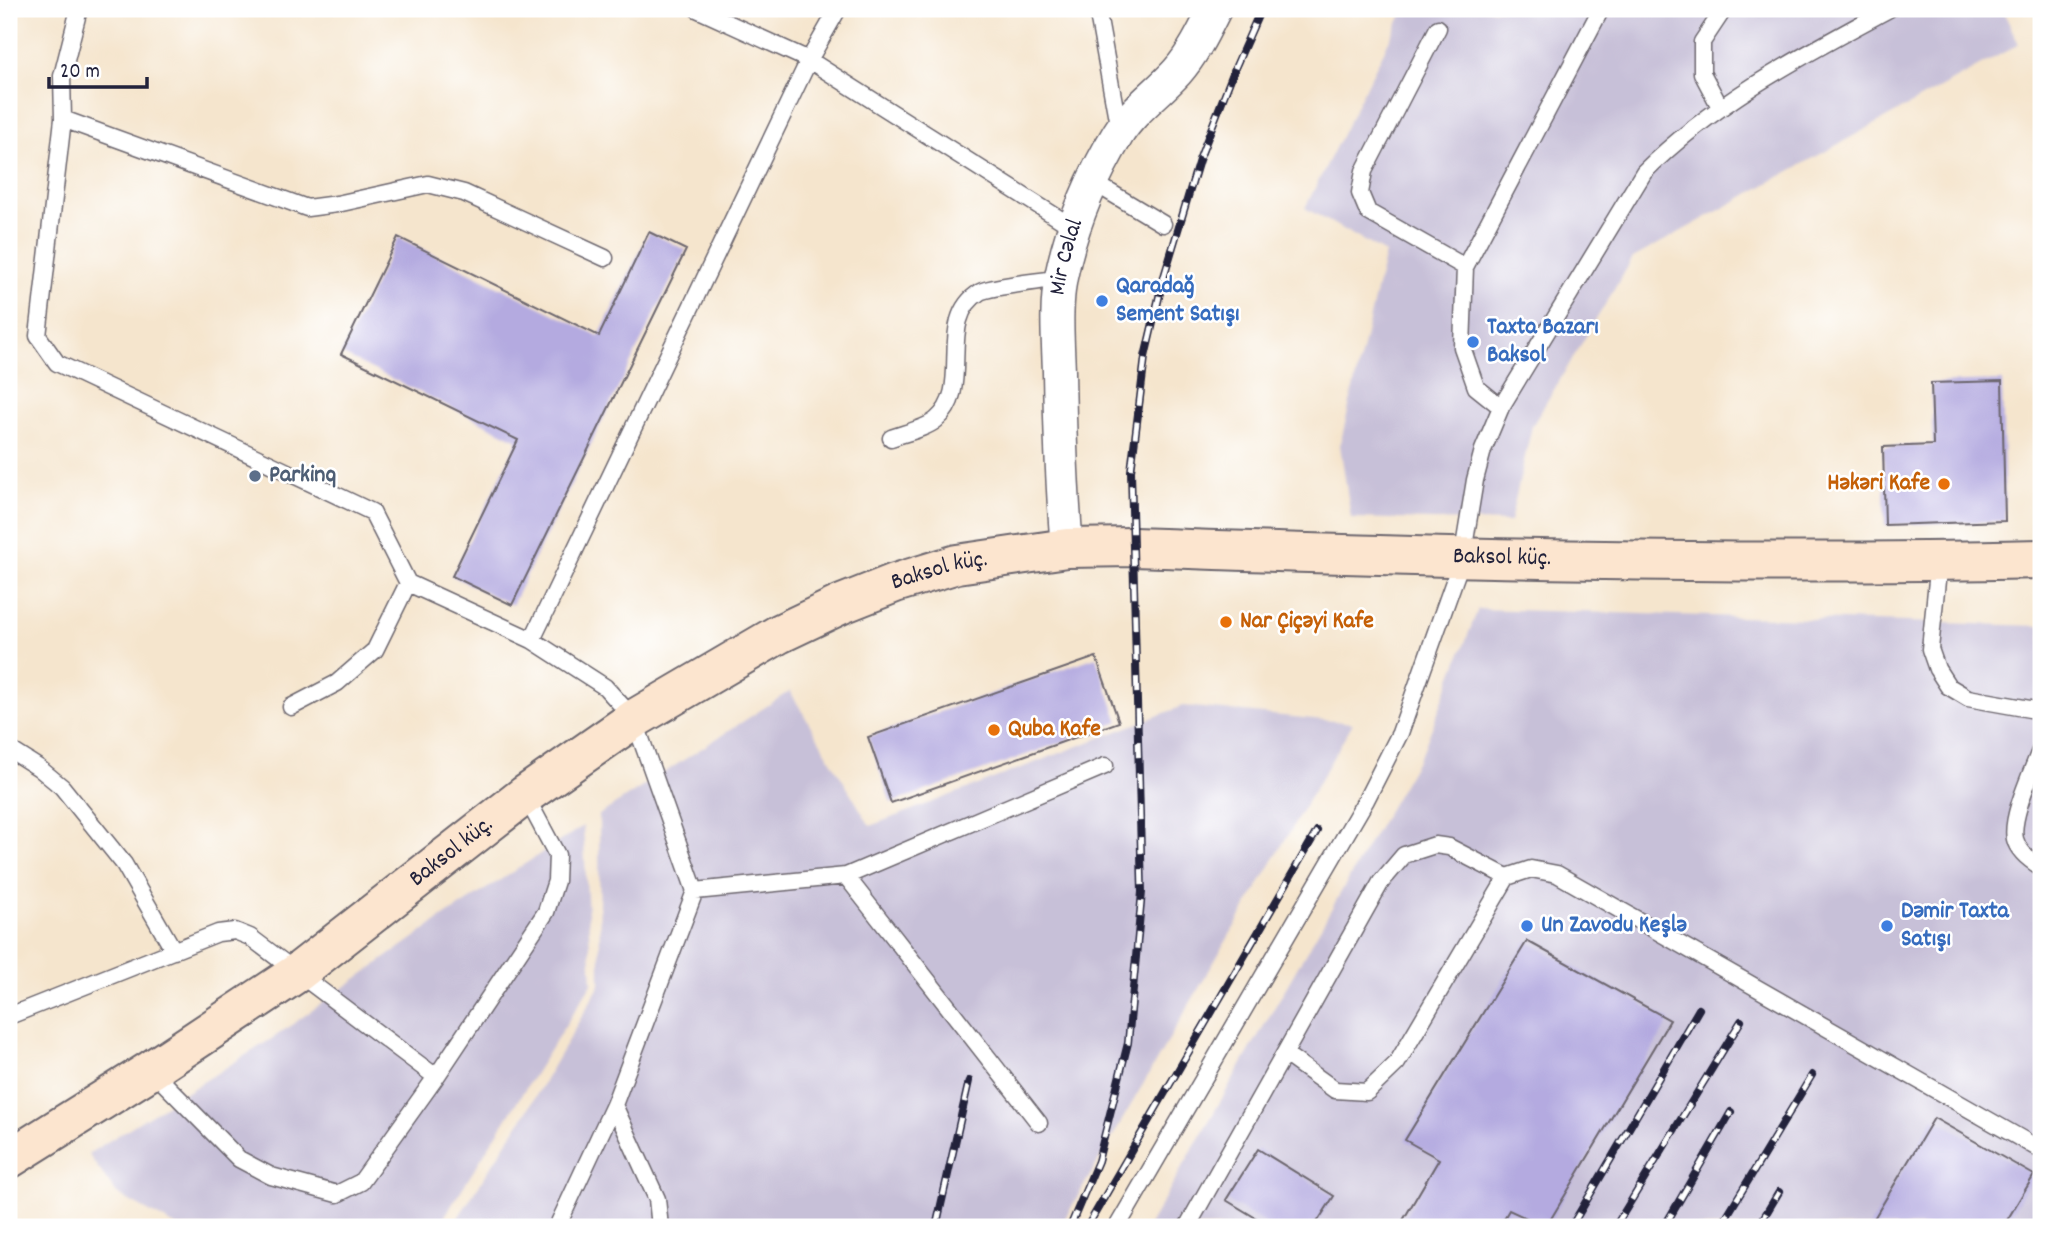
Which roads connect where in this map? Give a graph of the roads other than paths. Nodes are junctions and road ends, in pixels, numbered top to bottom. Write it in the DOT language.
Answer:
graph roads {
  1 [pos="79,9"];
  2 [pos="697,9"];
  3 [pos="838,9"];
  4 [pos="1097,9"];
  5 [pos="1215,9"];
  6 [pos="1601,9"];
  7 [pos="1724,9"];
  8 [pos="1889,9"];
  9 [pos="1438,28"];
  10 [pos="808,60"];
  11 [pos="1720,107"];
  12 [pos="63,120"];
  13 [pos="1119,133"];
  14 [pos="1093,182"];
  15 [pos="1163,224"];
  16 [pos="1074,228"];
  17 [pos="605,258"];
  18 [pos="1465,267"];
  19 [pos="1060,278"];
  20 [pos="1502,407"];
  21 [pos="891,438"];
  22 [pos="1067,548"];
  23 [pos="1462,559"];
  24 [pos="2041,559"];
  25 [pos="1939,561"];
  26 [pos="408,583"];
  27 [pos="532,640"];
  28 [pos="291,708"];
  29 [pos="2041,711"];
  30 [pos="634,719"];
  31 [pos="2041,748"];
  32 [pos="9,749"];
  33 [pos="1105,766"];
  34 [pos="525,795"];
  35 [pos="2041,867"];
  36 [pos="846,876"];
  37 [pos="1507,877"];
  38 [pos="695,891"];
  39 [pos="174,951"];
  40 [pos="297,973"];
  41 [pos="9,1016"];
  42 [pos="1285,1054"];
  43 [pos="151,1070"];
  44 [pos="436,1077"];
  45 [pos="614,1105"];
  46 [pos="1039,1123"];
  47 [pos="2041,1150"];
  48 [pos="9,1159"];
  49 [pos="557,1227"];
  50 [pos="660,1227"];
  51 [pos="1117,1227"];
  52 [pos="1187,1227"];
  1 -- 12 [label="lane"];
  2 -- 10 [label="lane"];
  3 -- 10 [label="lane"];
  4 -- 13 [label="lane"];
  5 -- 13 [label="street, Mir Cəlal"];
  6 -- 18 [label="lane"];
  7 -- 11 [label="lane"];
  8 -- 11 [label="lane"];
  9 -- 18 [label="lane"];
  10 -- 16 [label="lane"];
  10 -- 27 [label="lane"];
  11 -- 20 [label="lane"];
  12 -- 17 [label="lane"];
  12 -- 26 [label="lane"];
  13 -- 14 [label="street, Mir Cəlal"];
  14 -- 15 [label="lane"];
  14 -- 16 [label="street, Mir Cəlal"];
  16 -- 19 [label="street, Mir Cəlal"];
  18 -- 20 [label="lane"];
  19 -- 21 [label="lane"];
  19 -- 22 [label="street, Mir Cəlal"];
  20 -- 23 [label="lane"];
  22 -- 23 [label="main road, Baksol küç."];
  22 -- 30 [label="main road, Baksol küç."];
  23 -- 25 [label="main road, Baksol küç."];
  23 -- 51 [label="lane"];
  24 -- 25 [label="main road, Baksol küç."];
  25 -- 29 [label="lane"];
  26 -- 27 [label="lane"];
  26 -- 28 [label="lane"];
  27 -- 30 [label="lane"];
  30 -- 34 [label="main road, Baksol küç."];
  30 -- 38 [label="lane"];
  31 -- 35 [label="lane"];
  32 -- 39 [label="lane"];
  33 -- 36 [label="lane"];
  34 -- 40 [label="main road, Baksol küç."];
  34 -- 44 [label="lane"];
  36 -- 38 [label="lane"];
  36 -- 46 [label="lane"];
  37 -- 42 [label="lane"];
  37 -- 42 [label="lane"];
  37 -- 47 [label="lane"];
  38 -- 45 [label="lane"];
  39 -- 40 [label="lane"];
  39 -- 41 [label="lane"];
  40 -- 43 [label="main road, Baksol küç."];
  40 -- 44 [label="lane"];
  42 -- 52 [label="lane"];
  43 -- 44 [label="lane"];
  43 -- 48 [label="main road, Baksol küç."];
  45 -- 49 [label="lane"];
  45 -- 50 [label="lane"];
}
